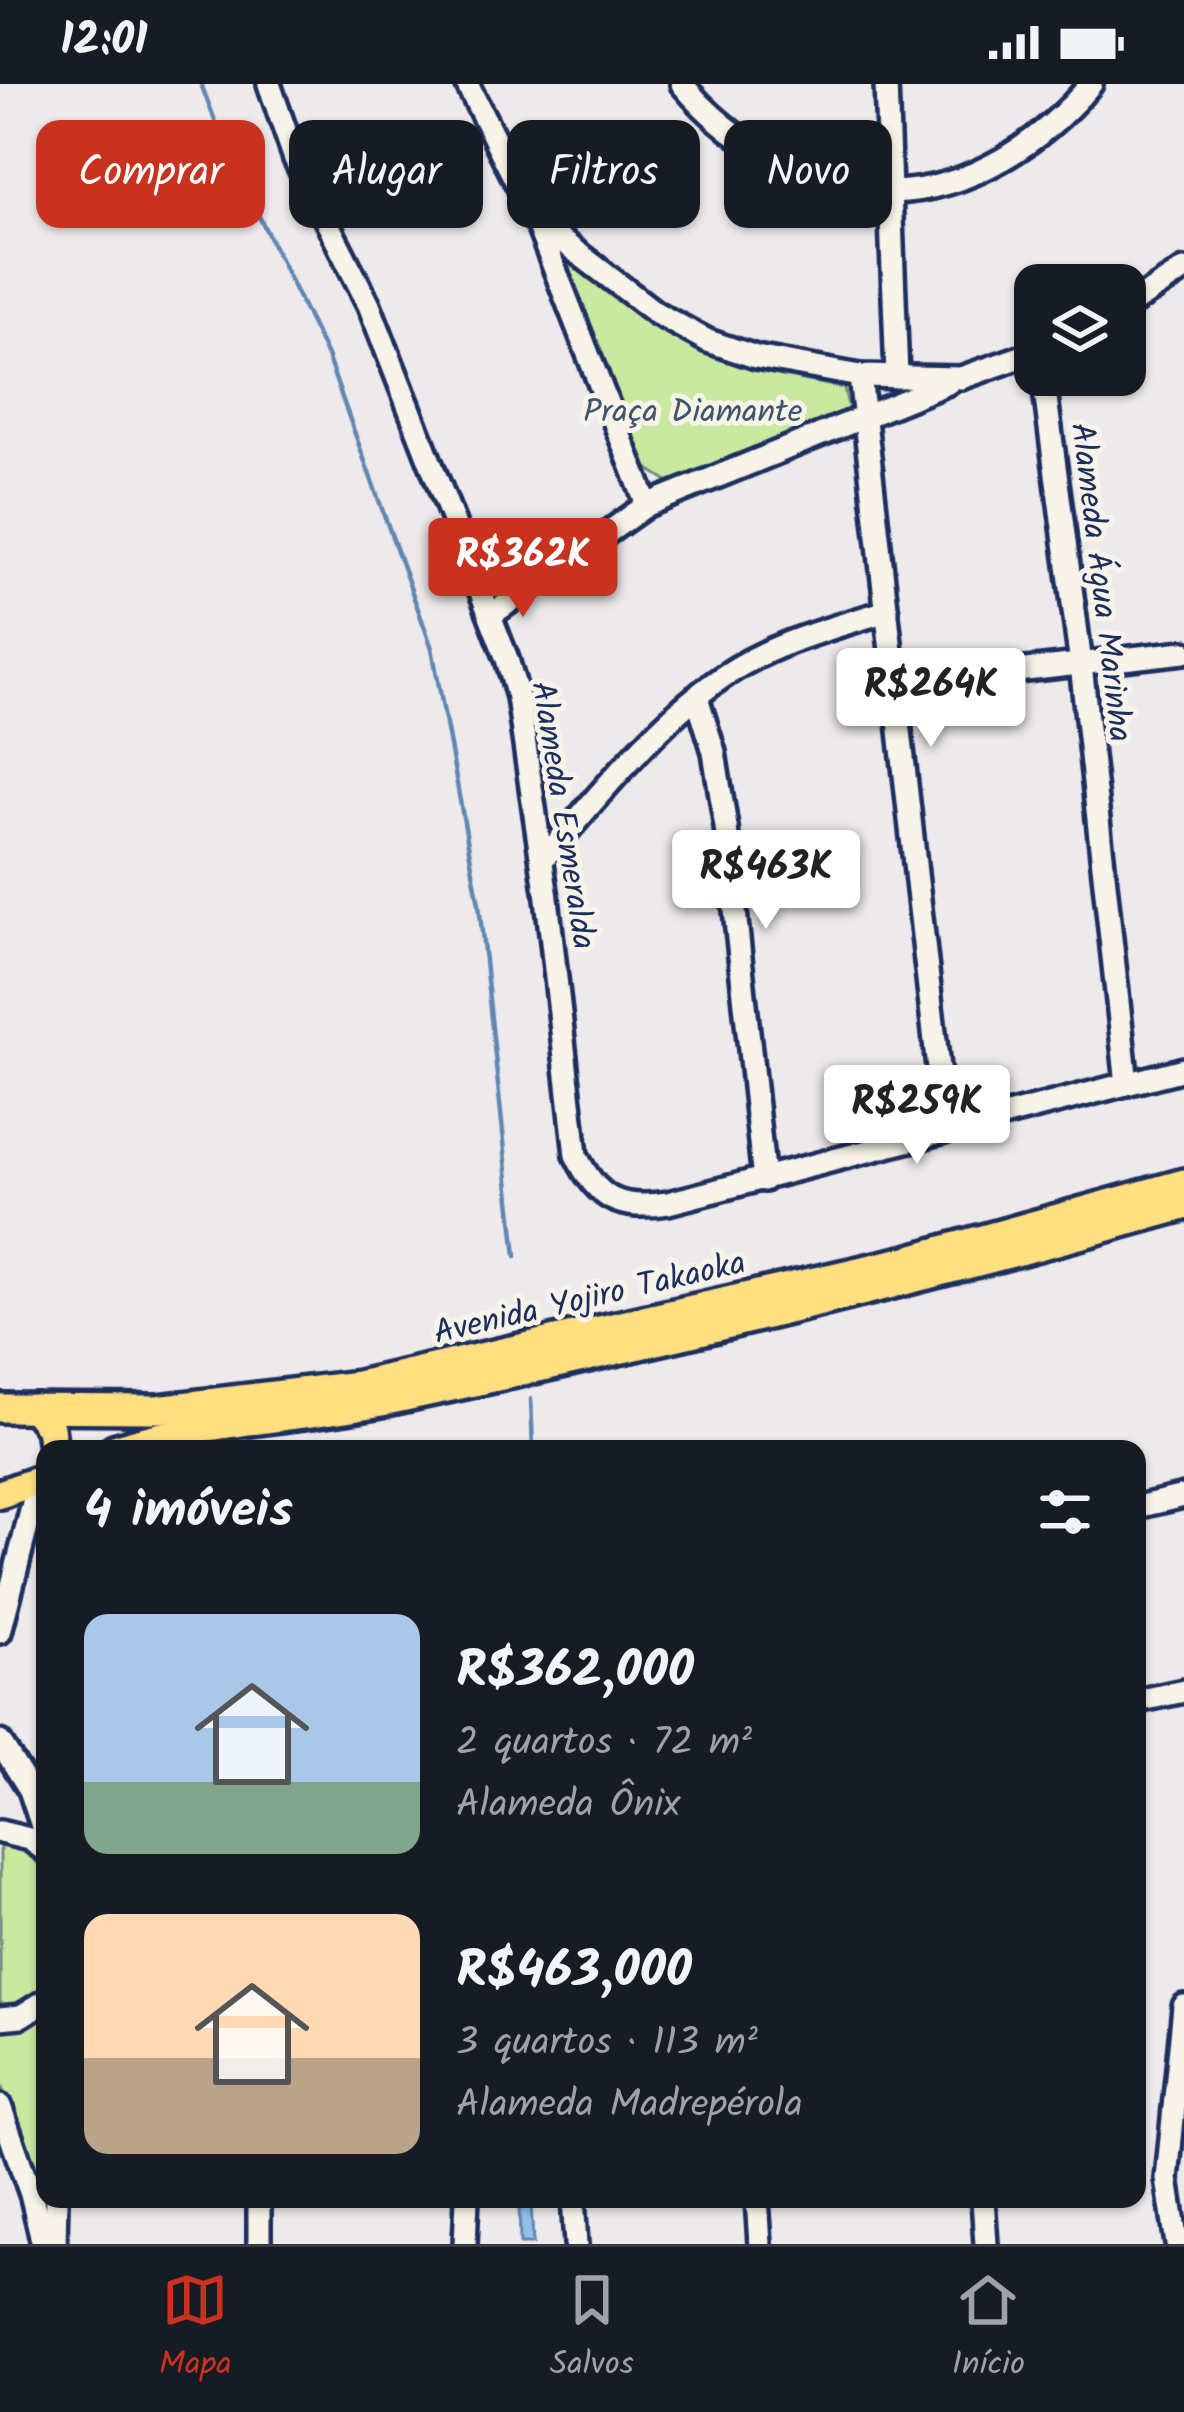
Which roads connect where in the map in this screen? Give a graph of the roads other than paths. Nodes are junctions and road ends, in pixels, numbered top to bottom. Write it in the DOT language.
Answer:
graph roads {
  1 [pos="269,84"];
  2 [pos="467,84"];
  3 [pos="682,84"];
  4 [pos="886,84"];
  5 [pos="1090,84"];
  6 [pos="887,120"];
  7 [pos="724,126"];
  8 [pos="507,163"];
  9 [pos="892,193"];
  10 [pos="539,228"];
  11 [pos="546,228"];
  12 [pos="891,228"];
  13 [pos="1181,270"];
  14 [pos="1146,294"];
  15 [pos="1014,359"];
  16 [pos="860,376"];
  17 [pos="897,377"];
  18 [pos="961,378"];
  19 [pos="1046,396"];
  20 [pos="865,418"];
  21 [pos="647,505"];
  22 [pos="886,611"];
  23 [pos="491,615"];
  24 [pos="1184,652"];
  25 [pos="1081,664"];
  26 [pos="895,685"];
  27 [pos="697,697"];
  28 [pos="542,860"];
  29 [pos="1184,1070"];
  30 [pos="1127,1084"];
  31 [pos="945,1130"];
  32 [pos="764,1180"];
  33 [pos="1184,1183"];
  34 [pos="1184,1206"];
  35 [pos="0,1408"];
  36 [pos="34,1408"];
  37 [pos="52,1440"];
  38 [pos="145,1440"];
  39 [pos="36,1479"];
  40 [pos="0,1494"];
  41 [pos="1184,1496"];
  42 [pos="36,1501"];
  43 [pos="1146,1505"];
  44 [pos="0,1632"];
  45 [pos="1184,1691"];
  46 [pos="1146,1699"];
  47 [pos="0,1742"];
  48 [pos="36,1808"];
  49 [pos="0,1832"];
  50 [pos="36,1844"];
  51 [pos="1184,2006"];
  52 [pos="36,2007"];
  53 [pos="0,2018"];
  54 [pos="0,2106"];
  55 [pos="56,2208"];
  56 [pos="259,2208"];
  57 [pos="467,2208"];
  58 [pos="574,2208"];
  59 [pos="758,2208"];
  60 [pos="984,2208"];
  61 [pos="44,2244"];
  62 [pos="55,2244"];
  63 [pos="260,2244"];
  64 [pos="465,2244"];
  65 [pos="576,2244"];
  66 [pos="760,2244"];
  67 [pos="986,2244"];
  68 [pos="1177,2244"];
  1 -- 23 [label="street, Alameda Esmeralda"];
  2 -- 8 [label="street"];
  3 -- 7 [label="street"];
  4 -- 6 [label="street"];
  5 -- 9 [label="street"];
  10 -- 21 [label="street"];
  11 -- 16 [label="street"];
  12 -- 17 [label="street"];
  13 -- 14 [label="street"];
  15 -- 18 [label="street"];
  16 -- 17 [label="street"];
  16 -- 20 [label="street"];
  17 -- 18 [label="street"];
  18 -- 20 [label="street"];
  19 -- 25 [label="street, Alameda Água Marinha"];
  20 -- 21 [label="street"];
  20 -- 22 [label="street"];
  21 -- 23 [label="street"];
  22 -- 26 [label="street"];
  22 -- 27 [label="street"];
  23 -- 28 [label="street, Alameda Esmeralda"];
  24 -- 25 [label="street"];
  25 -- 26 [label="street"];
  25 -- 30 [label="street, Alameda Água Marinha"];
  26 -- 31 [label="street"];
  27 -- 28 [label="street"];
  27 -- 32 [label="street"];
  28 -- 32 [label="street, Alameda Esmeralda"];
  29 -- 30 [label="street"];
  30 -- 31 [label="street"];
  31 -- 32 [label="street"];
  33 -- 36 [label="main road, Avenida Yojiro Takaoka"];
  34 -- 38 [label="main road, Avenida Yojiro Takaoka"];
  35 -- 36 [label="main road, Avenida Yojiro Takaoka"];
  36 -- 37 [label="main road"];
  39 -- 40 [label="main road"];
  41 -- 43 [label="street"];
  42 -- 44 [label="street"];
  45 -- 46 [label="street"];
  47 -- 48 [label="street"];
  49 -- 50 [label="street"];
  51 -- 68 [label="street"];
  52 -- 53 [label="street"];
  54 -- 61 [label="street"];
  55 -- 62 [label="street"];
  56 -- 63 [label="street"];
  57 -- 64 [label="street"];
  58 -- 65 [label="street"];
  59 -- 66 [label="street"];
  60 -- 67 [label="street"];
}
